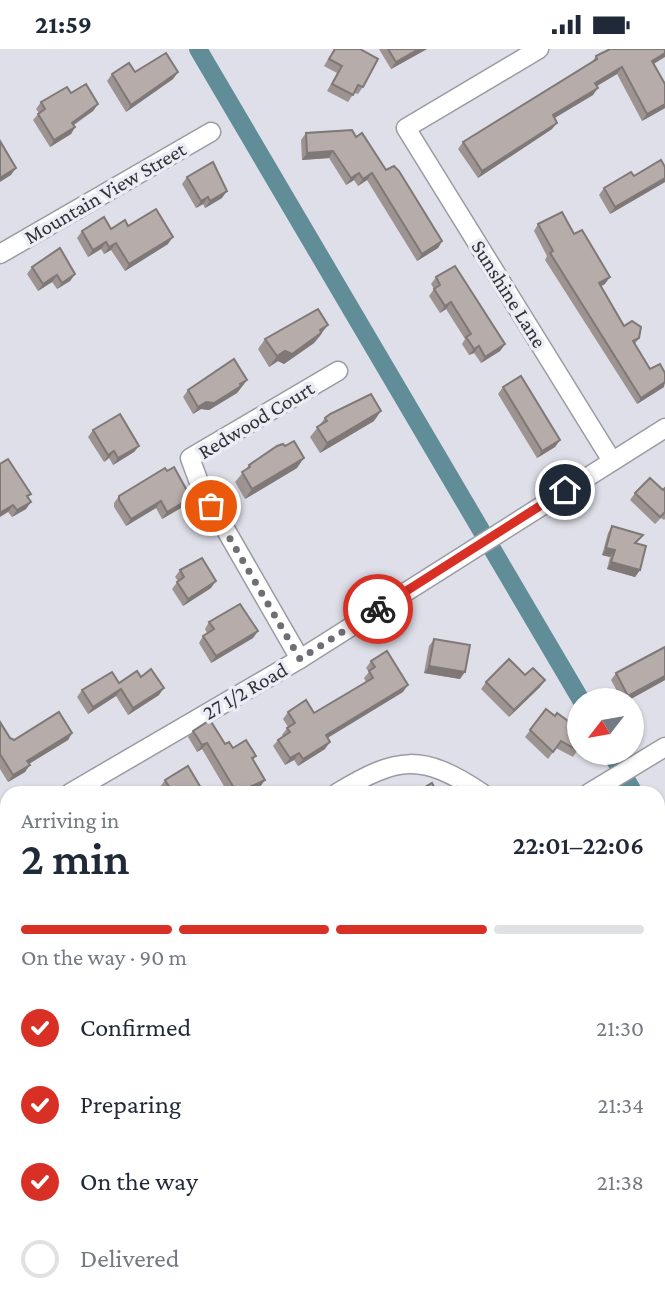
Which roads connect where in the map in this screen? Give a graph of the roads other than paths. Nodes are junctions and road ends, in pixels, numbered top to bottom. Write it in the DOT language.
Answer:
graph roads {
  1 [pos="539,49"];
  2 [pos="211,132"];
  3 [pos="0,254"];
  4 [pos="338,371"];
  5 [pos="665,428"];
  6 [pos="612,461"];
  7 [pos="300,659"];
  8 [pos="665,747"];
  9 [pos="82,786"];
  10 [pos="348,786"];
  11 [pos="472,786"];
  12 [pos="601,786"];
  1 -- 6 [label="street, Sunshine Lane"];
  2 -- 3 [label="street, Mountain View Street"];
  4 -- 7 [label="street, Redwood Court"];
  5 -- 6 [label="street, 27 1/2 Road"];
  6 -- 7 [label="street, 27 1/2 Road"];
  7 -- 9 [label="street, 27 1/2 Road"];
  8 -- 12 [label="street"];
  10 -- 11 [label="street"];
}
